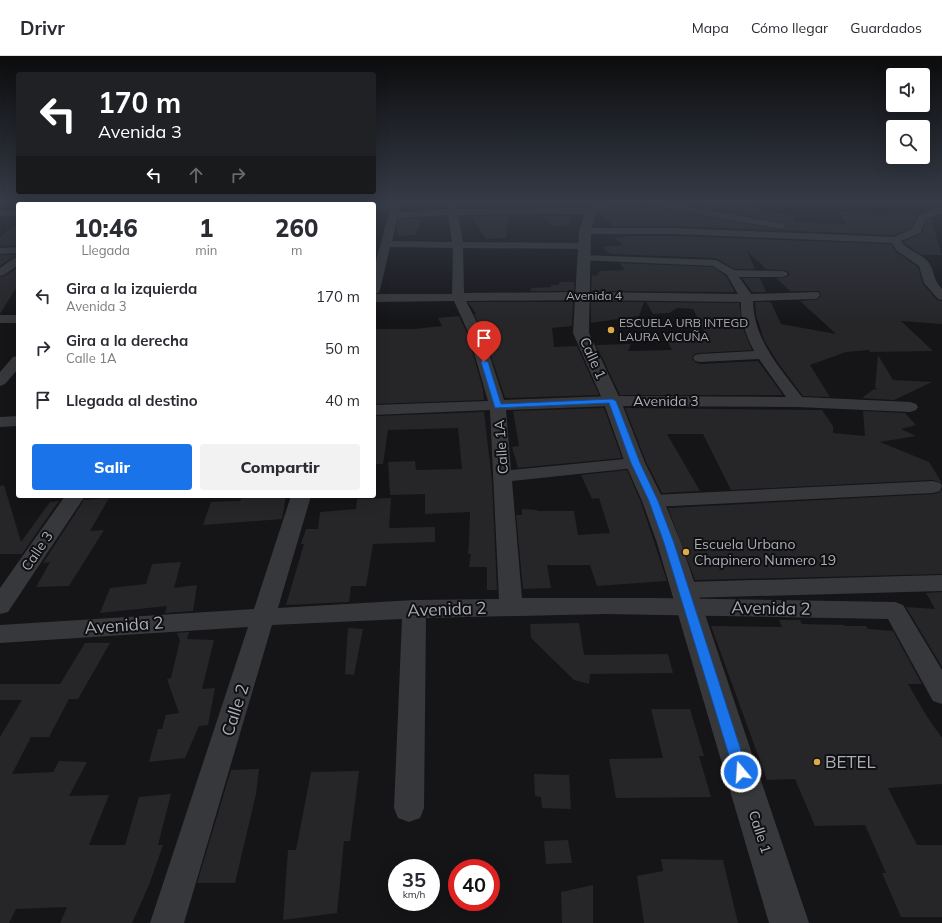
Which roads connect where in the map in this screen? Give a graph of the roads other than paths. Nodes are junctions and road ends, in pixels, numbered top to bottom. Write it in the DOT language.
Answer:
graph roads {
  1 [pos="383,241"];
  2 [pos="585,241"];
  3 [pos="611,241"];
  4 [pos="895,241"];
  5 [pos="386,242"];
  6 [pos="458,244"];
  7 [pos="584,245"];
  8 [pos="16,250"];
  9 [pos="0,251"];
  10 [pos="16,261"];
  11 [pos="0,273"];
  12 [pos="731,273"];
  13 [pos="782,274"];
  14 [pos="376,282"];
  15 [pos="814,295"];
  16 [pos="582,296"];
  17 [pos="942,296"];
  18 [pos="458,297"];
  19 [pos="376,298"];
  20 [pos="747,298"];
  21 [pos="0,319"];
  22 [pos="16,319"];
  23 [pos="763,355"];
  24 [pos="700,358"];
  25 [pos="16,362"];
  26 [pos="0,381"];
  27 [pos="612,401"];
  28 [pos="797,402"];
  29 [pos="498,406"];
  30 [pos="910,407"];
  31 [pos="376,410"];
  32 [pos="16,421"];
  33 [pos="0,422"];
  34 [pos="635,463"];
  35 [pos="502,476"];
  36 [pos="933,487"];
  37 [pos="74,498"];
  38 [pos="300,498"];
  39 [pos="653,501"];
  40 [pos="942,583"];
  41 [pos="687,599"];
  42 [pos="0,606"];
  43 [pos="511,607"];
  44 [pos="414,609"];
  45 [pos="265,616"];
  46 [pos="0,634"];
  47 [pos="942,693"];
  48 [pos="409,808"];
  49 [pos="167,923"];
  50 [pos="789,923"];
  1 -- 5 [label="street"];
  2 -- 7 [label="street, Calle 1"];
  3 -- 7 [label="street"];
  4 -- 17 [label="street"];
  5 -- 6 [label="street"];
  5 -- 14 [label="street"];
  6 -- 7 [label="street"];
  6 -- 18 [label="street, Calle 1A"];
  7 -- 12 [label="street"];
  7 -- 16 [label="street, Calle 1"];
  8 -- 9 [label="street"];
  10 -- 11 [label="street"];
  12 -- 13 [label="street"];
  12 -- 20 [label="street"];
  15 -- 20 [label="street, Avenida 4"];
  16 -- 18 [label="street, Avenida 4"];
  16 -- 20 [label="street, Avenida 4"];
  16 -- 27 [label="street, Calle 1"];
  18 -- 19 [label="street, Avenida 4"];
  18 -- 29 [label="street, Calle 1A"];
  20 -- 23 [label="street"];
  21 -- 22 [label="street"];
  23 -- 24 [label="street"];
  23 -- 28 [label="street"];
  25 -- 26 [label="street"];
  27 -- 28 [label="street, Avenida 3"];
  27 -- 29 [label="street, Avenida 3"];
  27 -- 34 [label="street, Calle 1"];
  28 -- 30 [label="street, Avenida 3"];
  29 -- 31 [label="street, Avenida 3"];
  29 -- 35 [label="street, Calle 1A"];
  32 -- 33 [label="street"];
  34 -- 35 [label="street"];
  34 -- 39 [label="street, Calle 1"];
  35 -- 43 [label="street, Calle 1A"];
  36 -- 39 [label="street"];
  37 -- 42 [label="street, Calle 3"];
  38 -- 45 [label="street, Calle 2"];
  39 -- 41 [label="street, Calle 1"];
  40 -- 41 [label="street"];
  41 -- 43 [label="street, Avenida 2"];
  41 -- 47 [label="street, Avenida 2"];
  41 -- 50 [label="street, Calle 1"];
  43 -- 44 [label="street, Avenida 2"];
  44 -- 45 [label="street, Avenida 2"];
  44 -- 48 [label="street"];
  45 -- 46 [label="street, Avenida 2"];
  45 -- 49 [label="street, Calle 2"];
}
